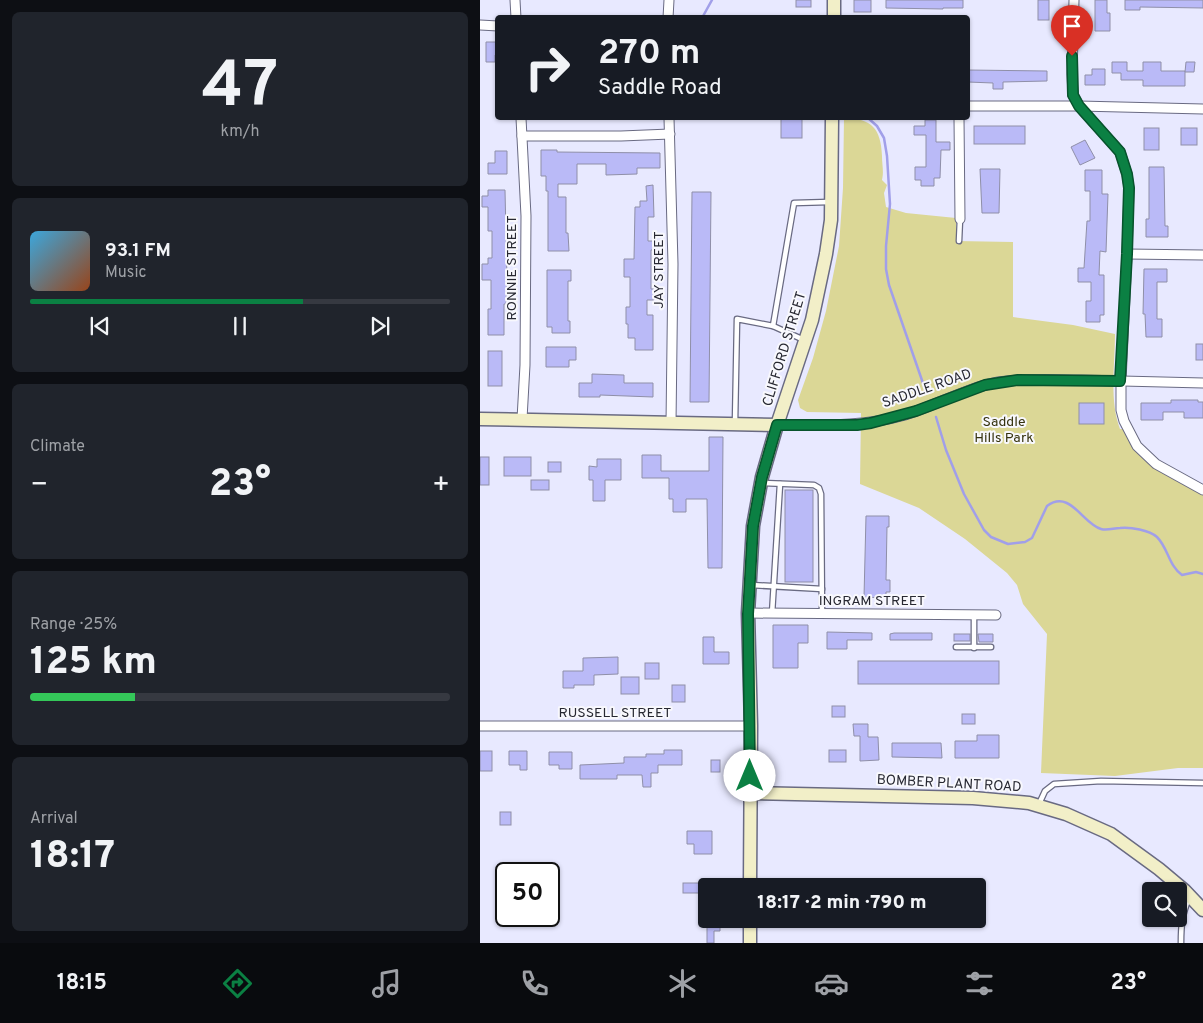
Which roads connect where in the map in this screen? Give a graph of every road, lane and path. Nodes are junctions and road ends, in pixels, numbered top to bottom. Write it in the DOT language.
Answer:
graph roads {
  1 [pos="515,0"];
  2 [pos="669,0"];
  3 [pos="834,0"];
  4 [pos="1074,0"];
  5 [pos="516,15"];
  6 [pos="668,15"];
  7 [pos="834,15"];
  8 [pos="480,25"];
  9 [pos="495,26"];
  10 [pos="970,106"];
  11 [pos="1079,106"];
  12 [pos="1203,109"];
  13 [pos="521,120"];
  14 [pos="669,120"];
  15 [pos="832,120"];
  16 [pos="959,120"];
  17 [pos="670,134"];
  18 [pos="522,136"];
  19 [pos="831,202"];
  20 [pos="960,219"];
  21 [pos="959,240"];
  22 [pos="1127,254"];
  23 [pos="1203,255"];
  24 [pos="773,326"];
  25 [pos="805,341"];
  26 [pos="1120,381"];
  27 [pos="1203,383"];
  28 [pos="522,419"];
  29 [pos="480,420"];
  30 [pos="671,423"];
  31 [pos="735,424"];
  32 [pos="777,425"];
  33 [pos="761,483"];
  34 [pos="780,484"];
  35 [pos="1203,490"];
  36 [pos="749,585"];
  37 [pos="774,588"];
  38 [pos="822,588"];
  39 [pos="748,614"];
  40 [pos="772,614"];
  41 [pos="822,614"];
  42 [pos="974,615"];
  43 [pos="996,615"];
  44 [pos="991,647"];
  45 [pos="956,648"];
  46 [pos="974,648"];
  47 [pos="480,726"];
  48 [pos="750,726"];
  49 [pos="1203,783"];
  50 [pos="750,792"];
  51 [pos="1038,805"];
  52 [pos="750,878"];
  53 [pos="1190,897"];
  54 [pos="1203,910"];
  55 [pos="750,928"];
  56 [pos="750,943"];
  57 [pos="1181,943"];
  1 -- 5 [label="street"];
  2 -- 6 [label="street"];
  3 -- 7 [label="main road"];
  4 -- 11 [label="street"];
  8 -- 9 [label="street"];
  10 -- 11 [label="street"];
  11 -- 12 [label="street"];
  11 -- 22 [label="street"];
  13 -- 18 [label="street, RONNIE STREET"];
  14 -- 17 [label="street, JAY STREET"];
  15 -- 19 [label="main road, CLIFFORD STREET"];
  16 -- 20 [label="street"];
  17 -- 18 [label="street"];
  17 -- 30 [label="street, JAY STREET"];
  18 -- 28 [label="street, RONNIE STREET"];
  19 -- 24 [label="lane"];
  19 -- 25 [label="main road, CLIFFORD STREET"];
  20 -- 21 [label="lane"];
  22 -- 23 [label="street"];
  22 -- 26 [label="street"];
  24 -- 25 [label="lane"];
  24 -- 31 [label="lane"];
  25 -- 32 [label="main road, CLIFFORD STREET"];
  26 -- 27 [label="street, SADDLE ROAD"];
  26 -- 32 [label="street, SADDLE ROAD"];
  26 -- 35 [label="street"];
  28 -- 29 [label="main road, SADDLE ROAD"];
  28 -- 30 [label="main road, SADDLE ROAD"];
  30 -- 31 [label="main road, SADDLE ROAD"];
  31 -- 32 [label="main road, SADDLE ROAD"];
  32 -- 33 [label="main road, CLIFFORD STREET"];
  33 -- 34 [label="lane"];
  33 -- 36 [label="main road, CLIFFORD STREET"];
  34 -- 37 [label="lane"];
  34 -- 38 [label="lane"];
  36 -- 37 [label="lane"];
  36 -- 39 [label="main road, CLIFFORD STREET"];
  37 -- 38 [label="lane"];
  37 -- 40 [label="lane"];
  38 -- 41 [label="lane"];
  39 -- 40 [label="street, INGRAM STREET"];
  39 -- 48 [label="main road, CLIFFORD STREET"];
  40 -- 41 [label="street, INGRAM STREET"];
  41 -- 42 [label="street, INGRAM STREET"];
  42 -- 43 [label="street, INGRAM STREET"];
  42 -- 46 [label="lane"];
  44 -- 46 [label="lane"];
  45 -- 46 [label="lane"];
  47 -- 48 [label="street, RUSSELL STREET"];
  48 -- 50 [label="main road, CLIFFORD STREET"];
  49 -- 51 [label="lane"];
  50 -- 51 [label="main road, BOMBER PLANT ROAD"];
  50 -- 52 [label="main road, CLIFFORD STREET"];
  51 -- 53 [label="main road, BOMBER PLANT ROAD"];
  53 -- 54 [label="main road, BOMBER PLANT ROAD"];
  53 -- 57 [label="lane"];
  55 -- 56 [label="main road"];
}
